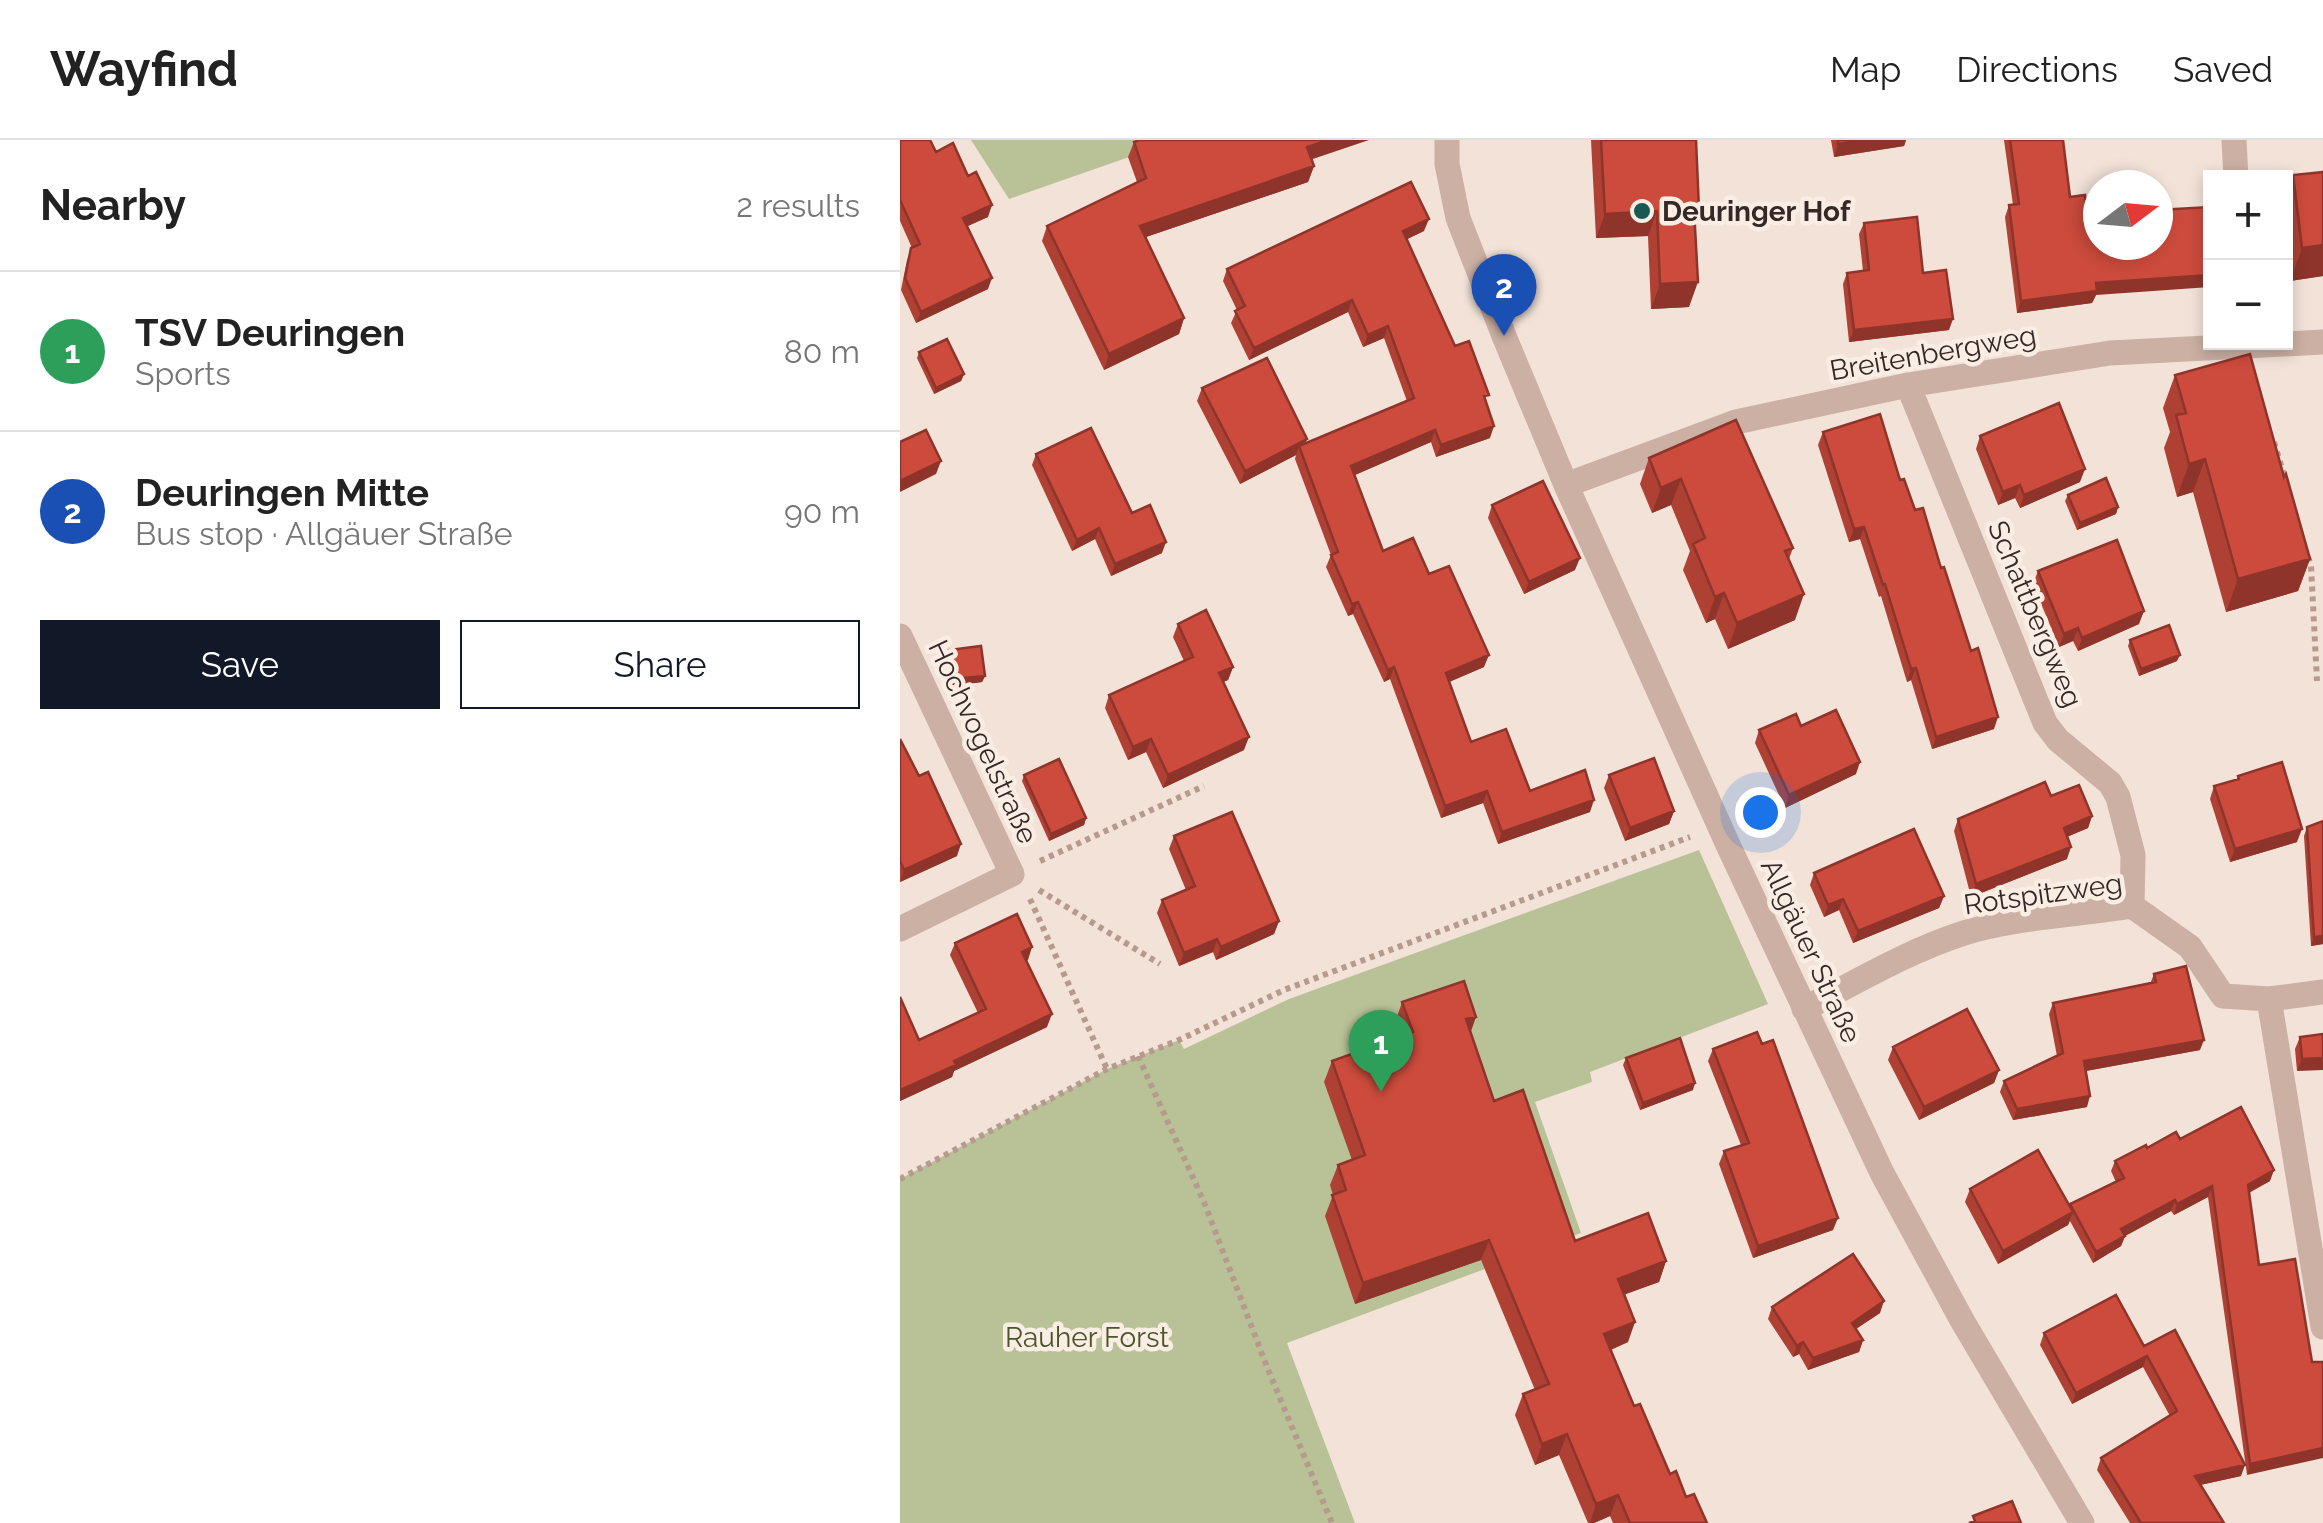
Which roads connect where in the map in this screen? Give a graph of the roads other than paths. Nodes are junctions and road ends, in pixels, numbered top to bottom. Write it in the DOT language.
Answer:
graph roads {
  1 [pos="1447,140"];
  2 [pos="2234,140"];
  3 [pos="2236,170"];
  4 [pos="2323,342"];
  5 [pos="2293,343"];
  6 [pos="2203,347"];
  7 [pos="1908,385"];
  8 [pos="1566,486"];
  9 [pos="900,636"];
  10 [pos="2132,906"];
  11 [pos="900,929"];
  12 [pos="2323,992"];
  13 [pos="2269,999"];
  14 [pos="1804,1008"];
  15 [pos="2323,1327"];
  16 [pos="2082,1523"];
  1 -- 8 [label="street, Allgäuer Straße"];
  2 -- 3 [label="street"];
  4 -- 5 [label="street, Breitenbergweg"];
  6 -- 7 [label="street, Breitenbergweg"];
  7 -- 8 [label="street, Breitenbergweg"];
  7 -- 10 [label="street, Schattbergweg"];
  8 -- 14 [label="street, Allgäuer Straße"];
  9 -- 11 [label="street, Hochvogelstraße"];
  10 -- 13 [label="street, Rotspitzweg"];
  10 -- 14 [label="street, Rotspitzweg"];
  12 -- 13 [label="street, Rotspitzweg"];
  13 -- 15 [label="street"];
  14 -- 16 [label="street, Allgäuer Straße"];
}
